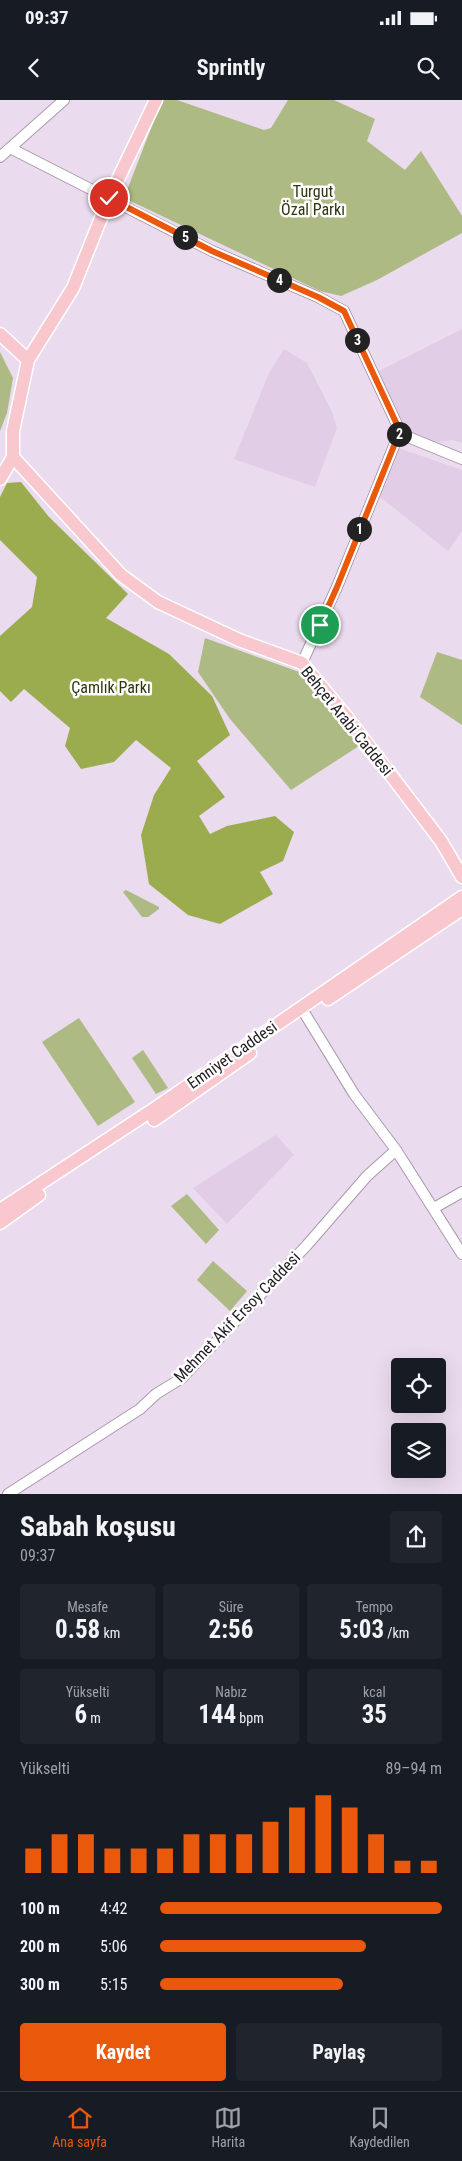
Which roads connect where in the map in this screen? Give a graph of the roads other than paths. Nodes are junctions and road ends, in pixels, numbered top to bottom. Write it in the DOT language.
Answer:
graph roads {
  1 [pos="64,100"];
  2 [pos="156,100"];
  3 [pos="10,148"];
  4 [pos="0,157"];
  5 [pos="109,198"];
  6 [pos="0,334"];
  7 [pos="28,360"];
  8 [pos="400,431"];
  9 [pos="13,457"];
  10 [pos="462,459"];
  11 [pos="0,480"];
  12 [pos="302,663"];
  13 [pos="462,877"];
  14 [pos="462,896"];
  15 [pos="462,909"];
  16 [pos="306,1014"];
  17 [pos="396,1150"];
  18 [pos="462,1192"];
  19 [pos="434,1208"];
  20 [pos="0,1210"];
  21 [pos="0,1223"];
  22 [pos="462,1254"];
  23 [pos="8,1494"];
  1 -- 3 [label="street"];
  2 -- 5 [label="main road"];
  3 -- 4 [label="street"];
  3 -- 5 [label="street"];
  5 -- 7 [label="main road"];
  5 -- 8 [label="street"];
  6 -- 7 [label="main road"];
  7 -- 9 [label="main road"];
  8 -- 10 [label="street"];
  8 -- 12 [label="street"];
  9 -- 11 [label="main road"];
  9 -- 12 [label="main road, Behçet Arabi Caddesi"];
  12 -- 13 [label="main road, Behçet Arabi Caddesi"];
  14 -- 20 [label="main road, Emniyet Caddesi"];
  15 -- 16 [label="main road, Emniyet Caddesi"];
  16 -- 17 [label="street"];
  16 -- 21 [label="main road, Emniyet Caddesi"];
  17 -- 19 [label="street"];
  17 -- 23 [label="street, Mehmet Akif Ersoy Caddesi"];
  18 -- 19 [label="street"];
  19 -- 22 [label="street"];
}
